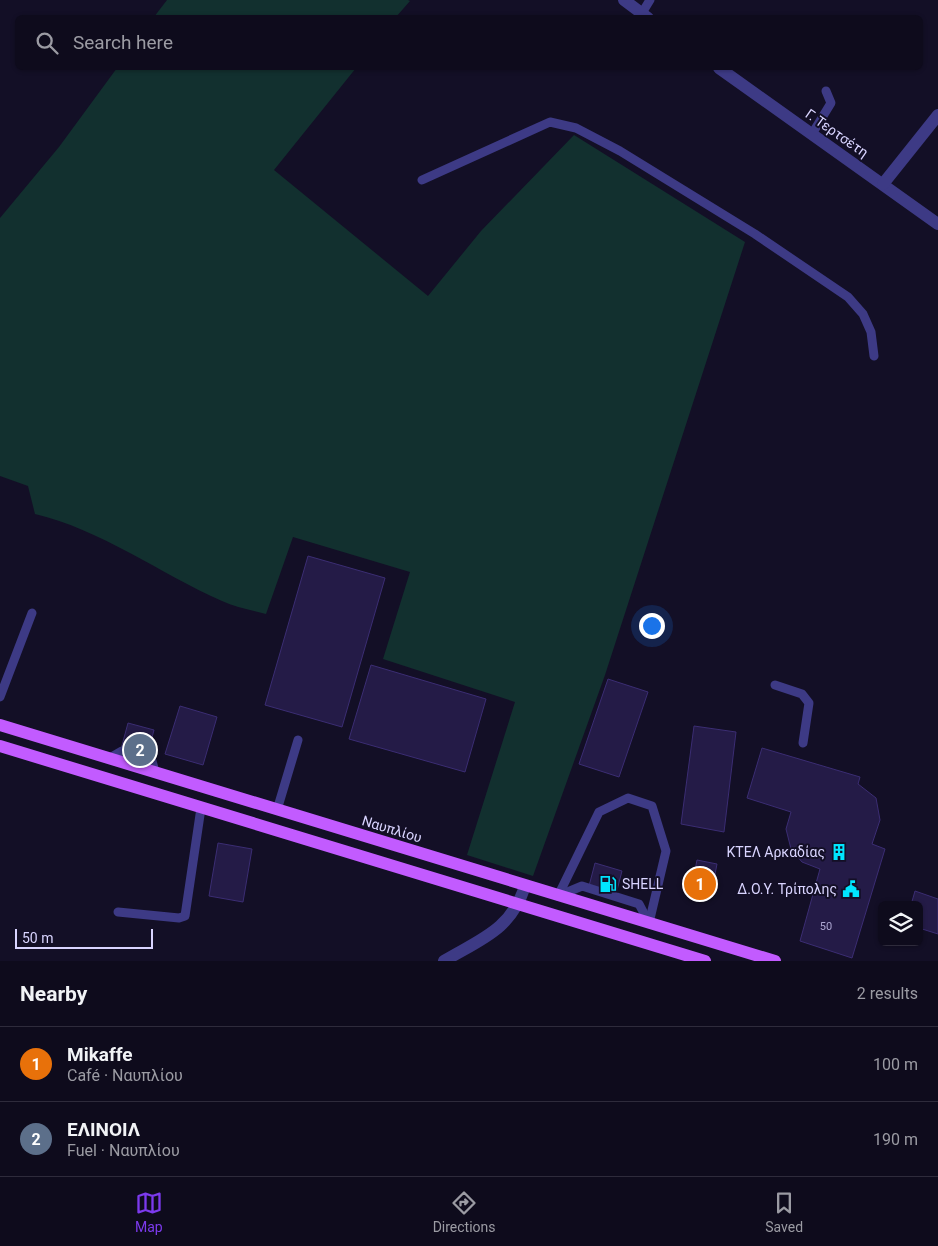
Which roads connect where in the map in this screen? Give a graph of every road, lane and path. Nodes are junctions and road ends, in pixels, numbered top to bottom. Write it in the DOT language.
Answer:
graph roads {
  1 [pos="624,0"];
  2 [pos="650,0"];
  3 [pos="645,15"];
  4 [pos="722,70"];
  5 [pos="826,91"];
  6 [pos="938,115"];
  7 [pos="812,134"];
  8 [pos="422,180"];
  9 [pos="883,184"];
  10 [pos="938,224"];
  11 [pos="874,356"];
  12 [pos="32,613"];
  13 [pos="776,685"];
  14 [pos="0,698"];
  15 [pos="0,725"];
  16 [pos="298,740"];
  17 [pos="803,743"];
  18 [pos="0,746"];
  19 [pos="201,808"];
  20 [pos="278,810"];
  21 [pos="525,886"];
  22 [pos="558,896"];
  23 [pos="519,904"];
  24 [pos="118,912"];
  25 [pos="649,923"];
  26 [pos="444,961"];
  27 [pos="705,961"];
  28 [pos="776,961"];
  1 -- 3 [label="street"];
  2 -- 3 [label="lane"];
  4 -- 7 [label="street, Γ. Τερτσέτη"];
  5 -- 7 [label="lane"];
  6 -- 9 [label="street"];
  7 -- 9 [label="street, Γ. Τερτσέτη"];
  8 -- 11 [label="lane"];
  9 -- 10 [label="street, Γ. Τερτσέτη"];
  12 -- 14 [label="lane"];
  13 -- 17 [label="lane"];
  15 -- 20 [label="main road, Ναυπλίου"];
  16 -- 20 [label="lane"];
  18 -- 19 [label="main road"];
  19 -- 23 [label="main road"];
  19 -- 24 [label="lane"];
  20 -- 21 [label="main road, Ναυπλίου"];
  21 -- 22 [label="main road, Ναυπλίου"];
  21 -- 23 [label="street"];
  22 -- 25 [label="main road, Ναυπλίου"];
  22 -- 25 [label="lane"];
  23 -- 26 [label="street"];
  23 -- 27 [label="main road"];
  25 -- 28 [label="main road, Ναυπλίου"];
}
